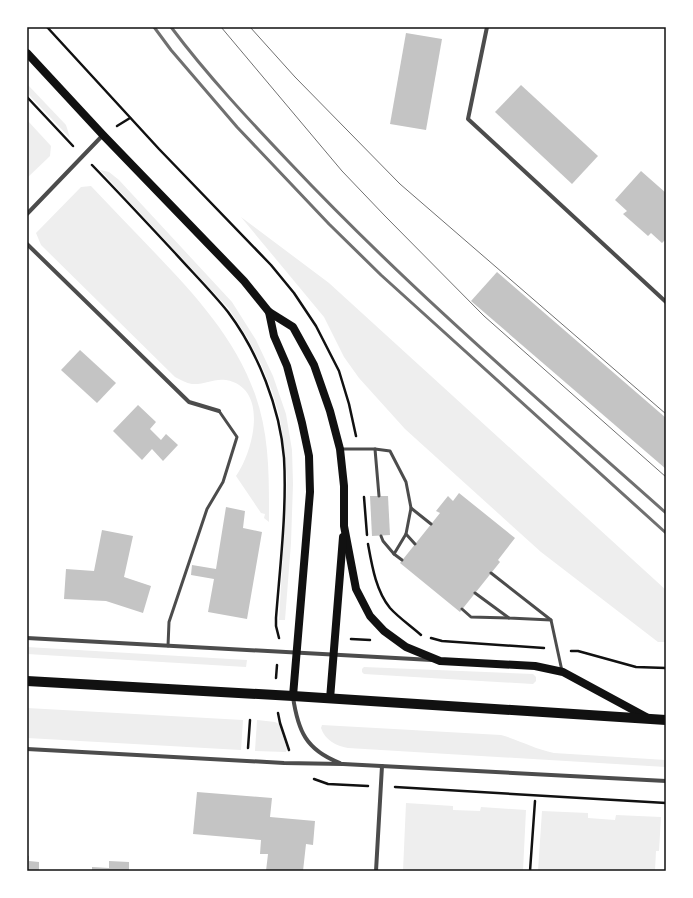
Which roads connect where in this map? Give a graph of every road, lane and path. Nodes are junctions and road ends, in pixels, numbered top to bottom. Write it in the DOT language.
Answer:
graph roads {
  1 [pos="487,27"];
  2 [pos="27,53"];
  3 [pos="27,97"];
  4 [pos="103,135"];
  5 [pos="70,142"];
  6 [pos="96,170"];
  7 [pos="27,214"];
  8 [pos="27,244"];
  9 [pos="666,302"];
  10 [pos="269,312"];
  11 [pos="219,411"];
  12 [pos="340,449"];
  13 [pos="374,449"];
  14 [pos="378,496"];
  15 [pos="411,508"];
  16 [pos="431,524"];
  17 [pos="344,526"];
  18 [pos="406,534"];
  19 [pos="381,536"];
  20 [pos="415,544"];
  21 [pos="394,554"];
  22 [pos="402,560"];
  23 [pos="492,573"];
  24 [pos="475,592"];
  25 [pos="462,609"];
  26 [pos="509,618"];
  27 [pos="550,620"];
  28 [pos="279,635"];
  29 [pos="27,638"];
  30 [pos="347,639"];
  31 [pos="374,639"];
  32 [pos="168,646"];
  33 [pos="297,653"];
  34 [pos="334,655"];
  35 [pos="440,661"];
  36 [pos="563,672"];
  37 [pos="27,681"];
  38 [pos="293,696"];
  39 [pos="330,699"];
  40 [pos="650,719"];
  41 [pos="250,720"];
  42 [pos="666,720"];
  43 [pos="27,749"];
  44 [pos="248,751"];
  45 [pos="297,764"];
  46 [pos="343,764"];
  47 [pos="382,766"];
  48 [pos="666,781"];
  49 [pos="381,786"];
  50 [pos="535,801"];
  51 [pos="666,803"];
  52 [pos="376,871"];
  53 [pos="530,871"];
  1 -- 9 [label="street"];
  2 -- 4 [label="main road"];
  3 -- 5 [label="path"];
  4 -- 7 [label="street"];
  4 -- 10 [label="main road"];
  6 -- 28 [label="path"];
  8 -- 11 [label="street"];
  10 -- 12 [label="main road"];
  10 -- 33 [label="main road"];
  11 -- 32 [label="lane"];
  12 -- 13 [label="lane"];
  12 -- 17 [label="main road"];
  13 -- 14 [label="lane"];
  13 -- 15 [label="lane"];
  15 -- 16 [label="lane"];
  15 -- 18 [label="lane"];
  17 -- 34 [label="main road"];
  17 -- 35 [label="main road"];
  18 -- 20 [label="lane"];
  18 -- 21 [label="lane"];
  19 -- 21 [label="lane"];
  21 -- 22 [label="lane"];
  23 -- 27 [label="lane"];
  24 -- 26 [label="lane"];
  25 -- 26 [label="lane"];
  26 -- 27 [label="lane"];
  27 -- 36 [label="lane"];
  29 -- 32 [label="street"];
  30 -- 31 [label="path"];
  32 -- 33 [label="street"];
  33 -- 34 [label="street"];
  33 -- 38 [label="main road"];
  34 -- 35 [label="street"];
  34 -- 39 [label="main road"];
  35 -- 36 [label="main road"];
  36 -- 40 [label="main road"];
  37 -- 38 [label="main road"];
  38 -- 39 [label="main road"];
  38 -- 46 [label="street"];
  39 -- 40 [label="main road"];
  40 -- 42 [label="main road"];
  41 -- 44 [label="path"];
  43 -- 45 [label="street"];
  45 -- 46 [label="street"];
  45 -- 49 [label="path"];
  46 -- 47 [label="street"];
  47 -- 48 [label="street"];
  47 -- 49 [label="street"];
  49 -- 51 [label="path"];
  49 -- 52 [label="street"];
  50 -- 53 [label="path"];
}
